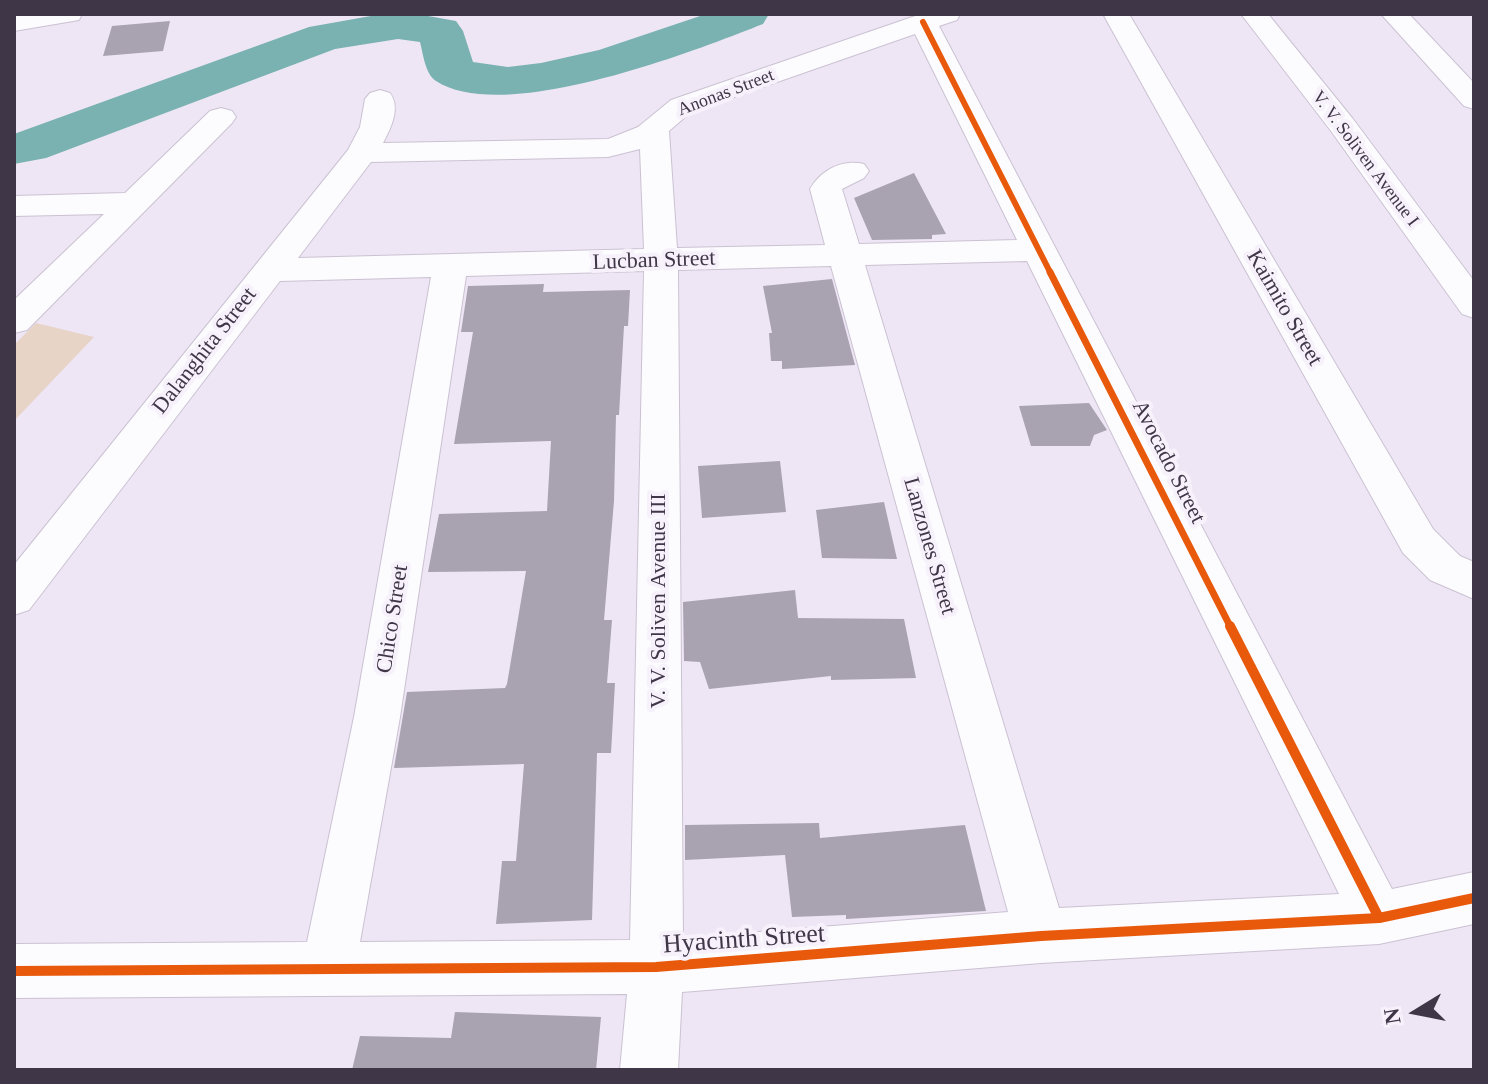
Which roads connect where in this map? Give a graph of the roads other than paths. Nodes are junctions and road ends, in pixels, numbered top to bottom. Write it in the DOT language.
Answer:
graph roads {
  1 [pos="69,14"];
  2 [pos="1116,14"];
  3 [pos="1254,14"];
  4 [pos="1394,14"];
  5 [pos="935,18"];
  6 [pos="14,23"];
  7 [pos="380,99"];
  8 [pos="1474,100"];
  9 [pos="221,117"];
  10 [pos="654,131"];
  11 [pos="362,153"];
  12 [pos="853,171"];
  13 [pos="134,203"];
  14 [pos="14,206"];
  15 [pos="1040,250"];
  16 [pos="846,255"];
  17 [pos="661,261"];
  18 [pos="450,266"];
  19 [pos="267,270"];
  20 [pos="1474,306"];
  21 [pos="14,321"];
  22 [pos="1474,581"];
  23 [pos="14,597"];
  24 [pos="1474,898"];
  25 [pos="1379,918"];
  26 [pos="1041,936"];
  27 [pos="656,967"];
  28 [pos="328,970"];
  29 [pos="14,971"];
  30 [pos="649,1070"];
  1 -- 6 [label="street"];
  2 -- 22 [label="street, Kaimito Street"];
  3 -- 20 [label="street, V. V. Soliven Avenue I"];
  4 -- 8 [label="street"];
  5 -- 10 [label="street, Anonas Street"];
  5 -- 15 [label="street, Avocado Street"];
  7 -- 11 [label="street, Dalanghita Street"];
  9 -- 13 [label="street"];
  10 -- 11 [label="street, Anonas Street"];
  10 -- 17 [label="street, V. V. Soliven Avenue III"];
  11 -- 19 [label="street, Dalanghita Street"];
  12 -- 16 [label="street, Lanzones Street"];
  13 -- 14 [label="street"];
  13 -- 21 [label="street"];
  15 -- 16 [label="street, Lucban Street"];
  15 -- 25 [label="street, Avocado Street"];
  16 -- 17 [label="street, Lucban Street"];
  16 -- 26 [label="street, Lanzones Street"];
  17 -- 18 [label="street, Lucban Street"];
  17 -- 27 [label="street, V. V. Soliven Avenue III"];
  18 -- 19 [label="street, Lucban Street"];
  18 -- 28 [label="street, Chico Street"];
  19 -- 23 [label="street, Dalanghita Street"];
  24 -- 25 [label="street, Hyacinth Street"];
  25 -- 26 [label="street, Hyacinth Street"];
  26 -- 27 [label="street, Hyacinth Street"];
  27 -- 28 [label="street, Hyacinth Street"];
  27 -- 30 [label="street, V. V. Soliven Avenue III"];
  28 -- 29 [label="street, Hyacinth Street"];
}
